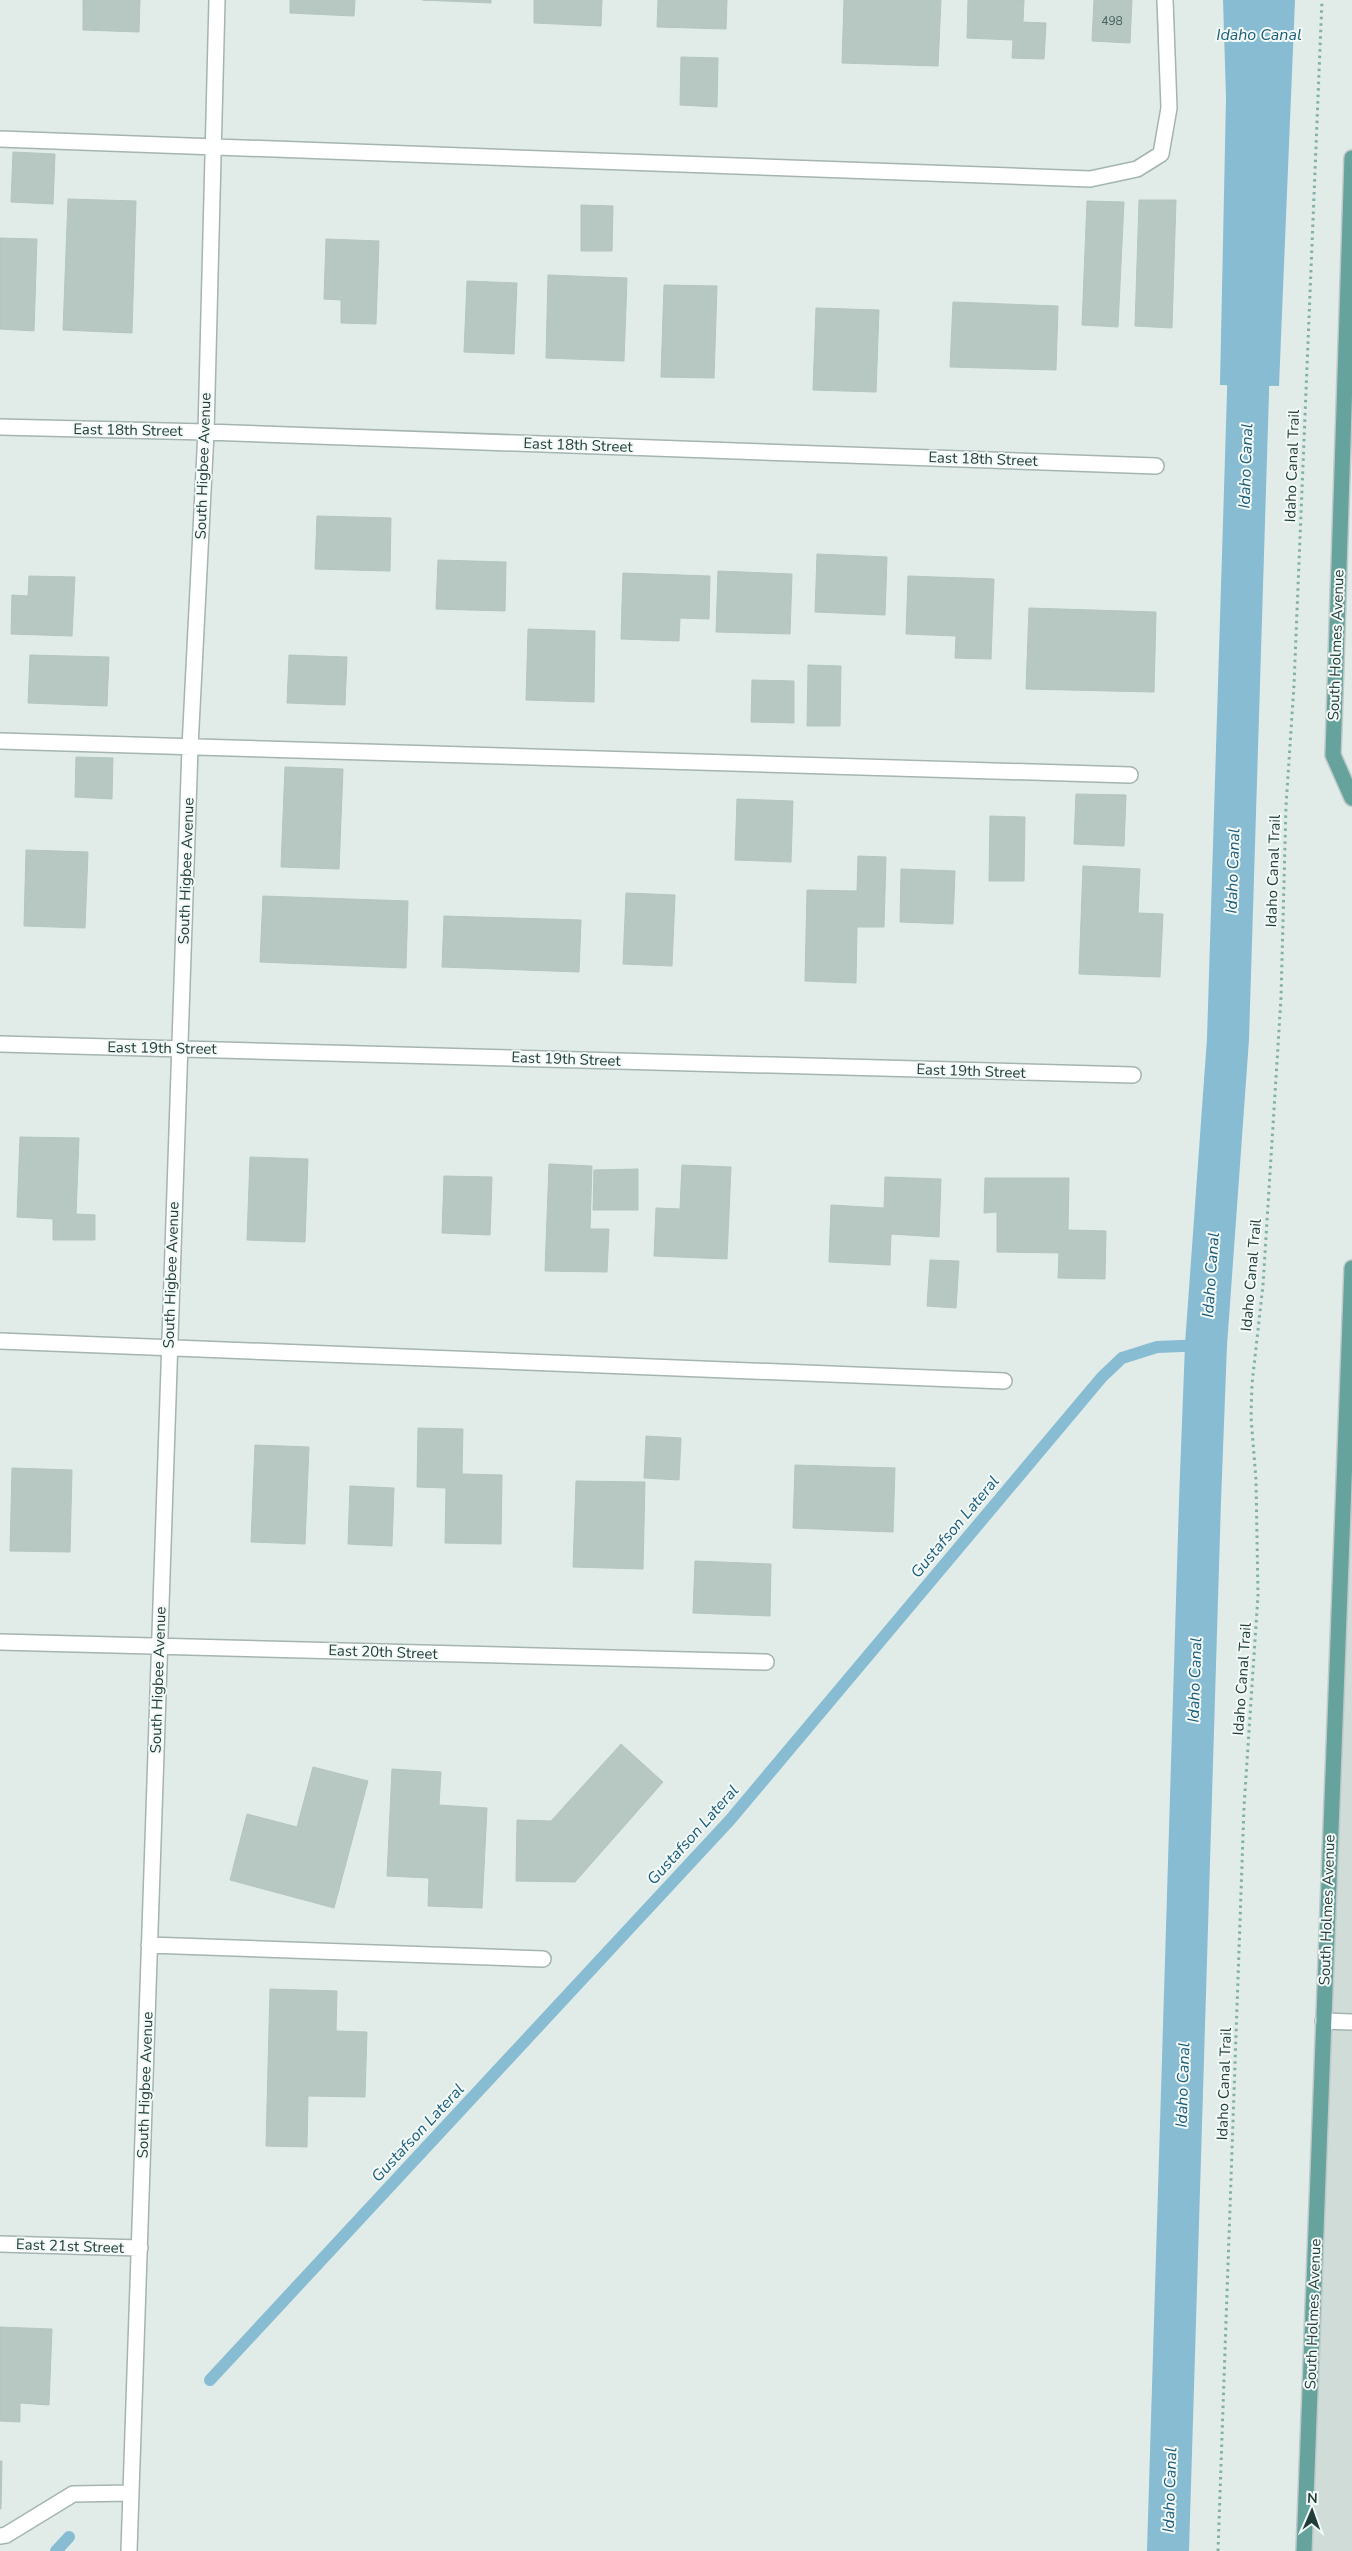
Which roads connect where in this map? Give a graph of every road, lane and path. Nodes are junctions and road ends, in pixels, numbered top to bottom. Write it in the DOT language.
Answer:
graph roads {
  1 [pos="217,0"];
  2 [pos="1165,0"];
  3 [pos="1322,0"];
  4 [pos="0,139"];
  5 [pos="213,146"];
  6 [pos="1352,158"];
  7 [pos="0,427"];
  8 [pos="206,432"];
  9 [pos="1156,466"];
  10 [pos="0,741"];
  11 [pos="190,747"];
  12 [pos="1130,775"];
  13 [pos="1352,798"];
  14 [pos="0,1044"];
  15 [pos="180,1049"];
  16 [pos="1133,1075"];
  17 [pos="1352,1268"];
  18 [pos="0,1341"];
  19 [pos="169,1346"];
  20 [pos="1004,1382"];
  21 [pos="0,1642"];
  22 [pos="160,1646"];
  23 [pos="766,1662"];
  24 [pos="149,1945"];
  25 [pos="543,1959"];
  26 [pos="1323,2021"];
  27 [pos="1352,2022"];
  28 [pos="0,2244"];
  29 [pos="140,2248"];
  30 [pos="131,2493"];
  31 [pos="0,2536"];
  32 [pos="129,2551"];
  33 [pos="1218,2551"];
  34 [pos="1304,2551"];
  1 -- 5 [label="street, South Higbee Avenue"];
  2 -- 5 [label="street"];
  3 -- 33 [label="path, Idaho Canal Trail"];
  4 -- 5 [label="street"];
  5 -- 8 [label="street, South Higbee Avenue"];
  6 -- 13 [label="main road, South Holmes Avenue"];
  7 -- 8 [label="street, East 18th Street"];
  8 -- 9 [label="street, East 18th Street"];
  8 -- 11 [label="street, South Higbee Avenue"];
  10 -- 11 [label="street"];
  11 -- 12 [label="street"];
  11 -- 15 [label="street, South Higbee Avenue"];
  14 -- 15 [label="street, East 19th Street"];
  15 -- 16 [label="street, East 19th Street"];
  15 -- 19 [label="street, South Higbee Avenue"];
  17 -- 26 [label="main road, South Holmes Avenue"];
  18 -- 19 [label="street"];
  19 -- 20 [label="street"];
  19 -- 22 [label="street, South Higbee Avenue"];
  21 -- 22 [label="street, East 20th Street"];
  22 -- 23 [label="street, East 20th Street"];
  22 -- 24 [label="street, South Higbee Avenue"];
  24 -- 25 [label="street"];
  24 -- 29 [label="street, South Higbee Avenue"];
  26 -- 27 [label="street"];
  26 -- 34 [label="main road, South Holmes Avenue"];
  28 -- 29 [label="street, East 21st Street"];
  29 -- 30 [label="street, South Higbee Avenue"];
  30 -- 31 [label="street"];
  30 -- 32 [label="street, South Higbee Avenue"];
}
